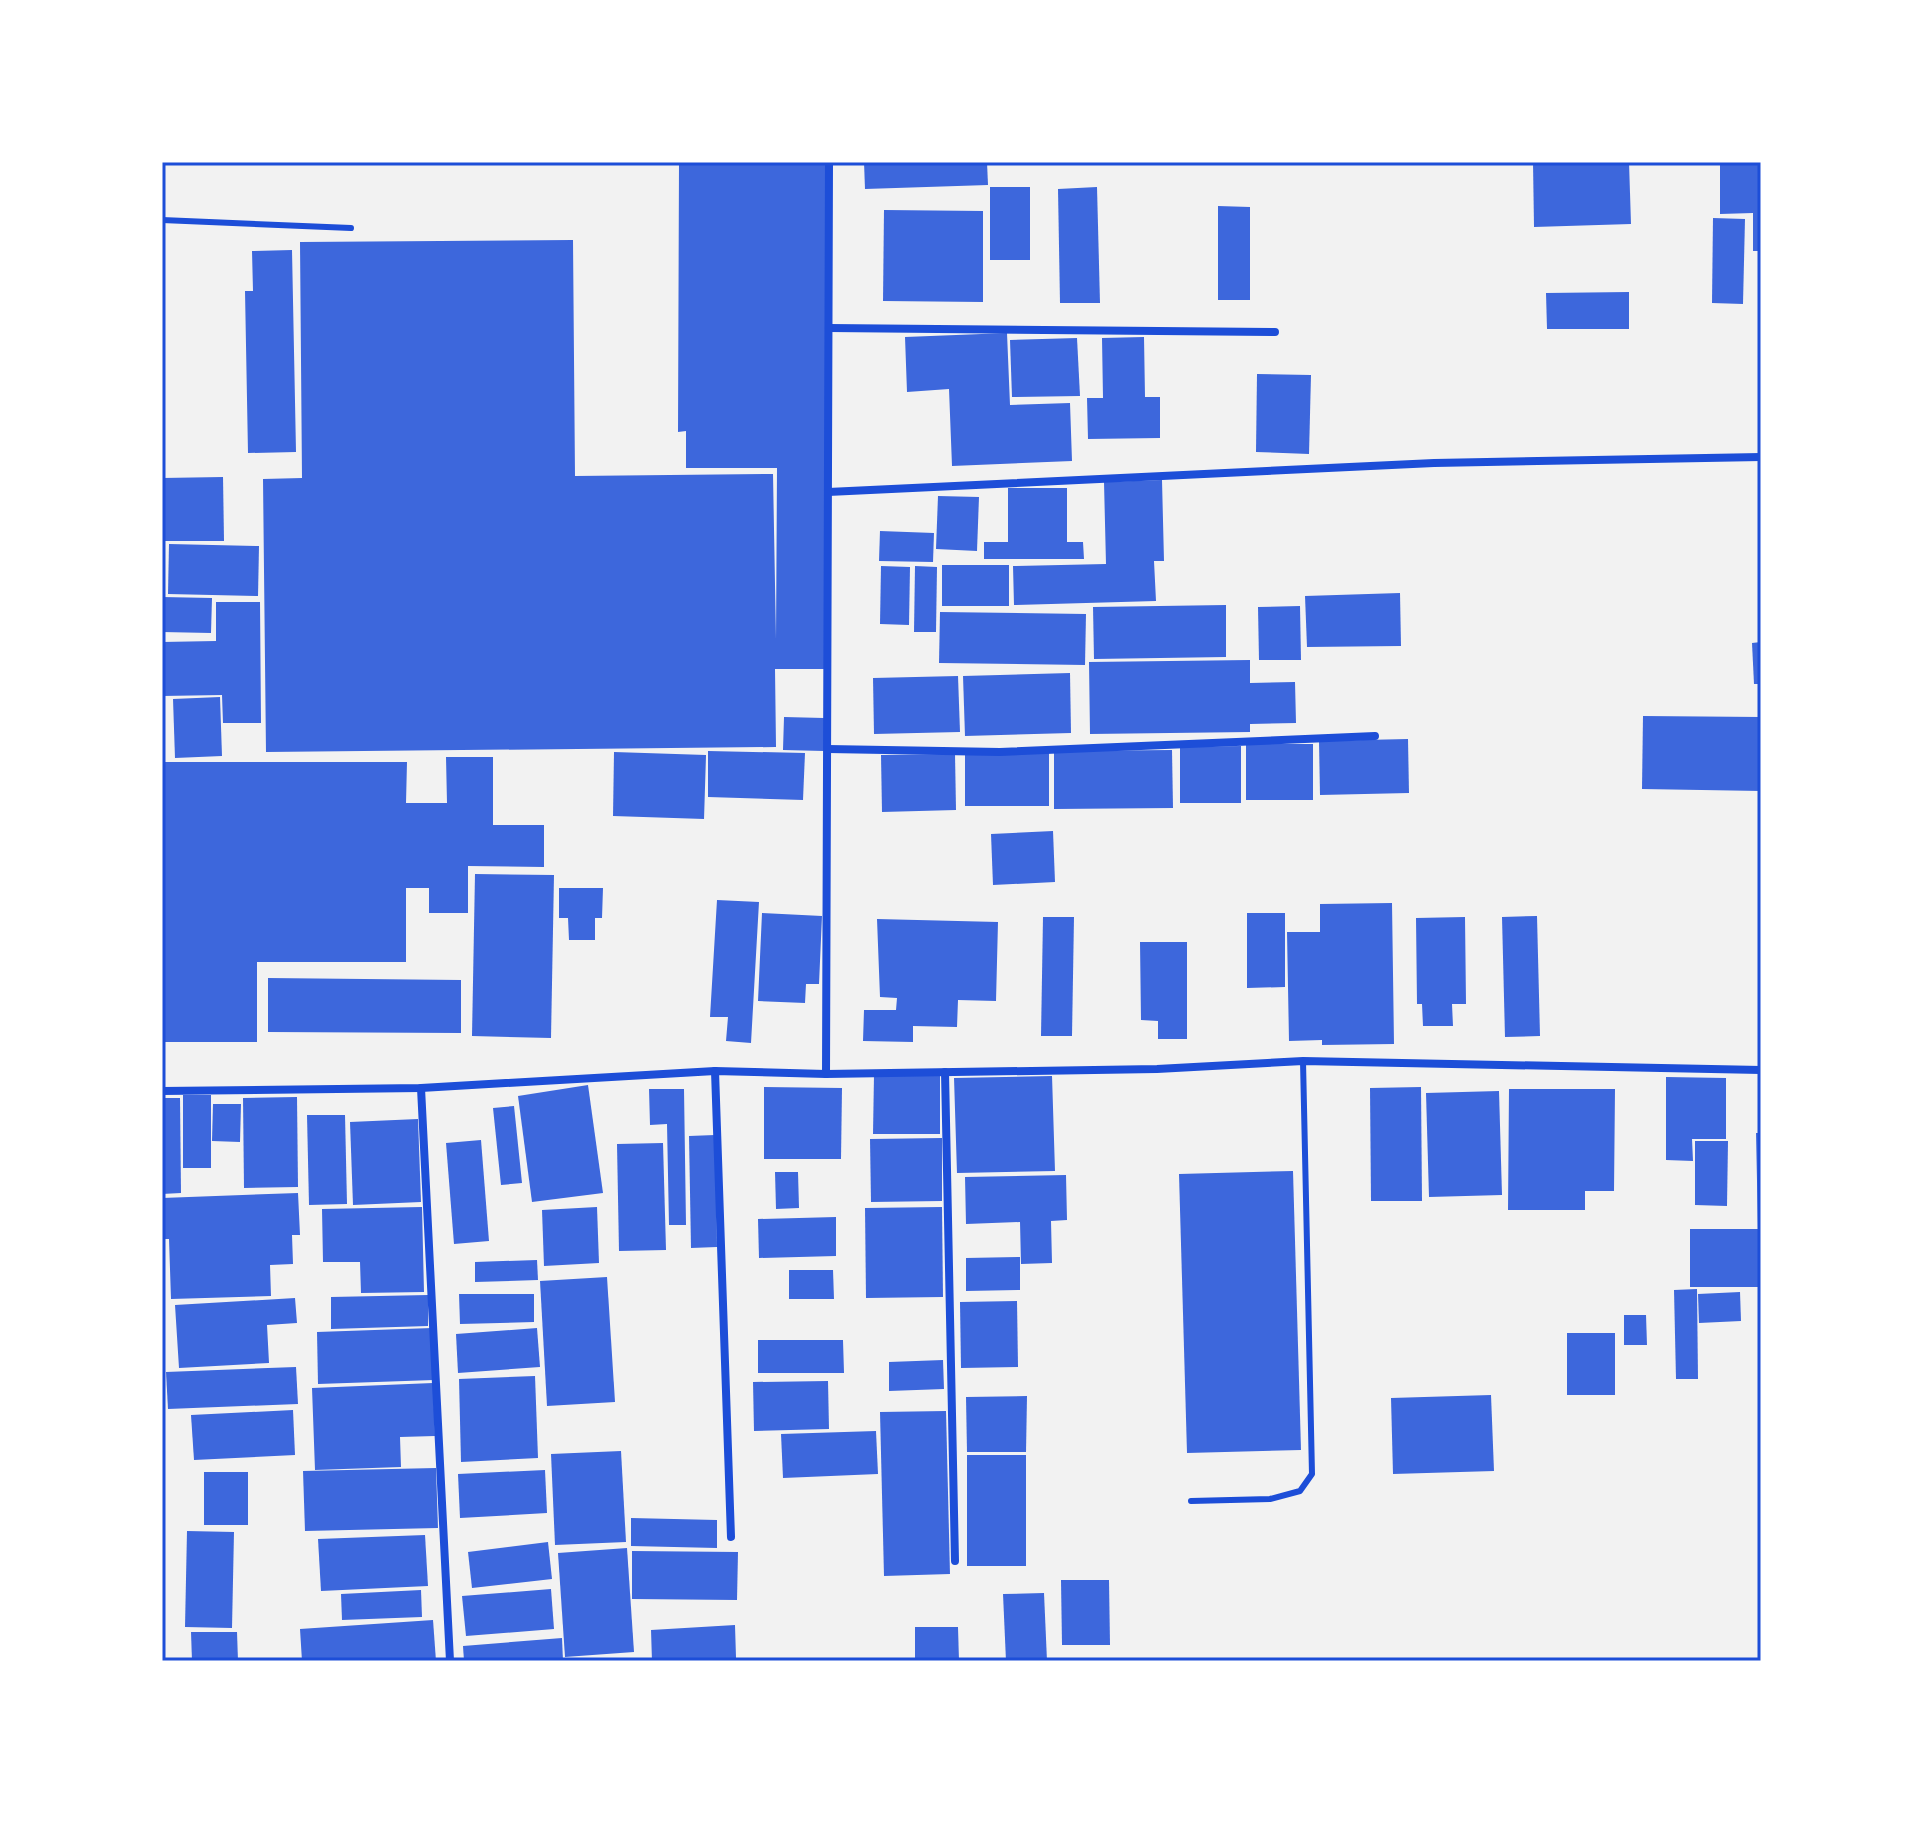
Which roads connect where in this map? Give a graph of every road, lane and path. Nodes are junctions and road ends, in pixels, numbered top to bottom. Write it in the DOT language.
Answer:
graph roads {
  1 [pos="829,162"];
  2 [pos="162,220"];
  3 [pos="351,228"];
  4 [pos="829,328"];
  5 [pos="1275,332"];
  6 [pos="1761,457"];
  7 [pos="828,492"];
  8 [pos="1375,736"];
  9 [pos="828,749"];
  10 [pos="1303,1061"];
  11 [pos="1761,1070"];
  12 [pos="715,1071"];
  13 [pos="945,1072"];
  14 [pos="826,1074"];
  15 [pos="421,1088"];
  16 [pos="162,1091"];
  17 [pos="1191,1501"];
  18 [pos="731,1537"];
  19 [pos="955,1561"];
  20 [pos="450,1661"];
  1 -- 4 [label="street"];
  2 -- 3 [label="lane"];
  4 -- 5 [label="street"];
  4 -- 7 [label="street"];
  6 -- 7 [label="street"];
  7 -- 9 [label="street"];
  8 -- 9 [label="street"];
  9 -- 14 [label="street"];
  10 -- 11 [label="street"];
  10 -- 13 [label="street"];
  10 -- 17 [label="lane"];
  12 -- 14 [label="street"];
  12 -- 15 [label="street"];
  12 -- 18 [label="street"];
  13 -- 14 [label="street"];
  13 -- 19 [label="street"];
  15 -- 16 [label="street"];
  15 -- 20 [label="street"];
}
